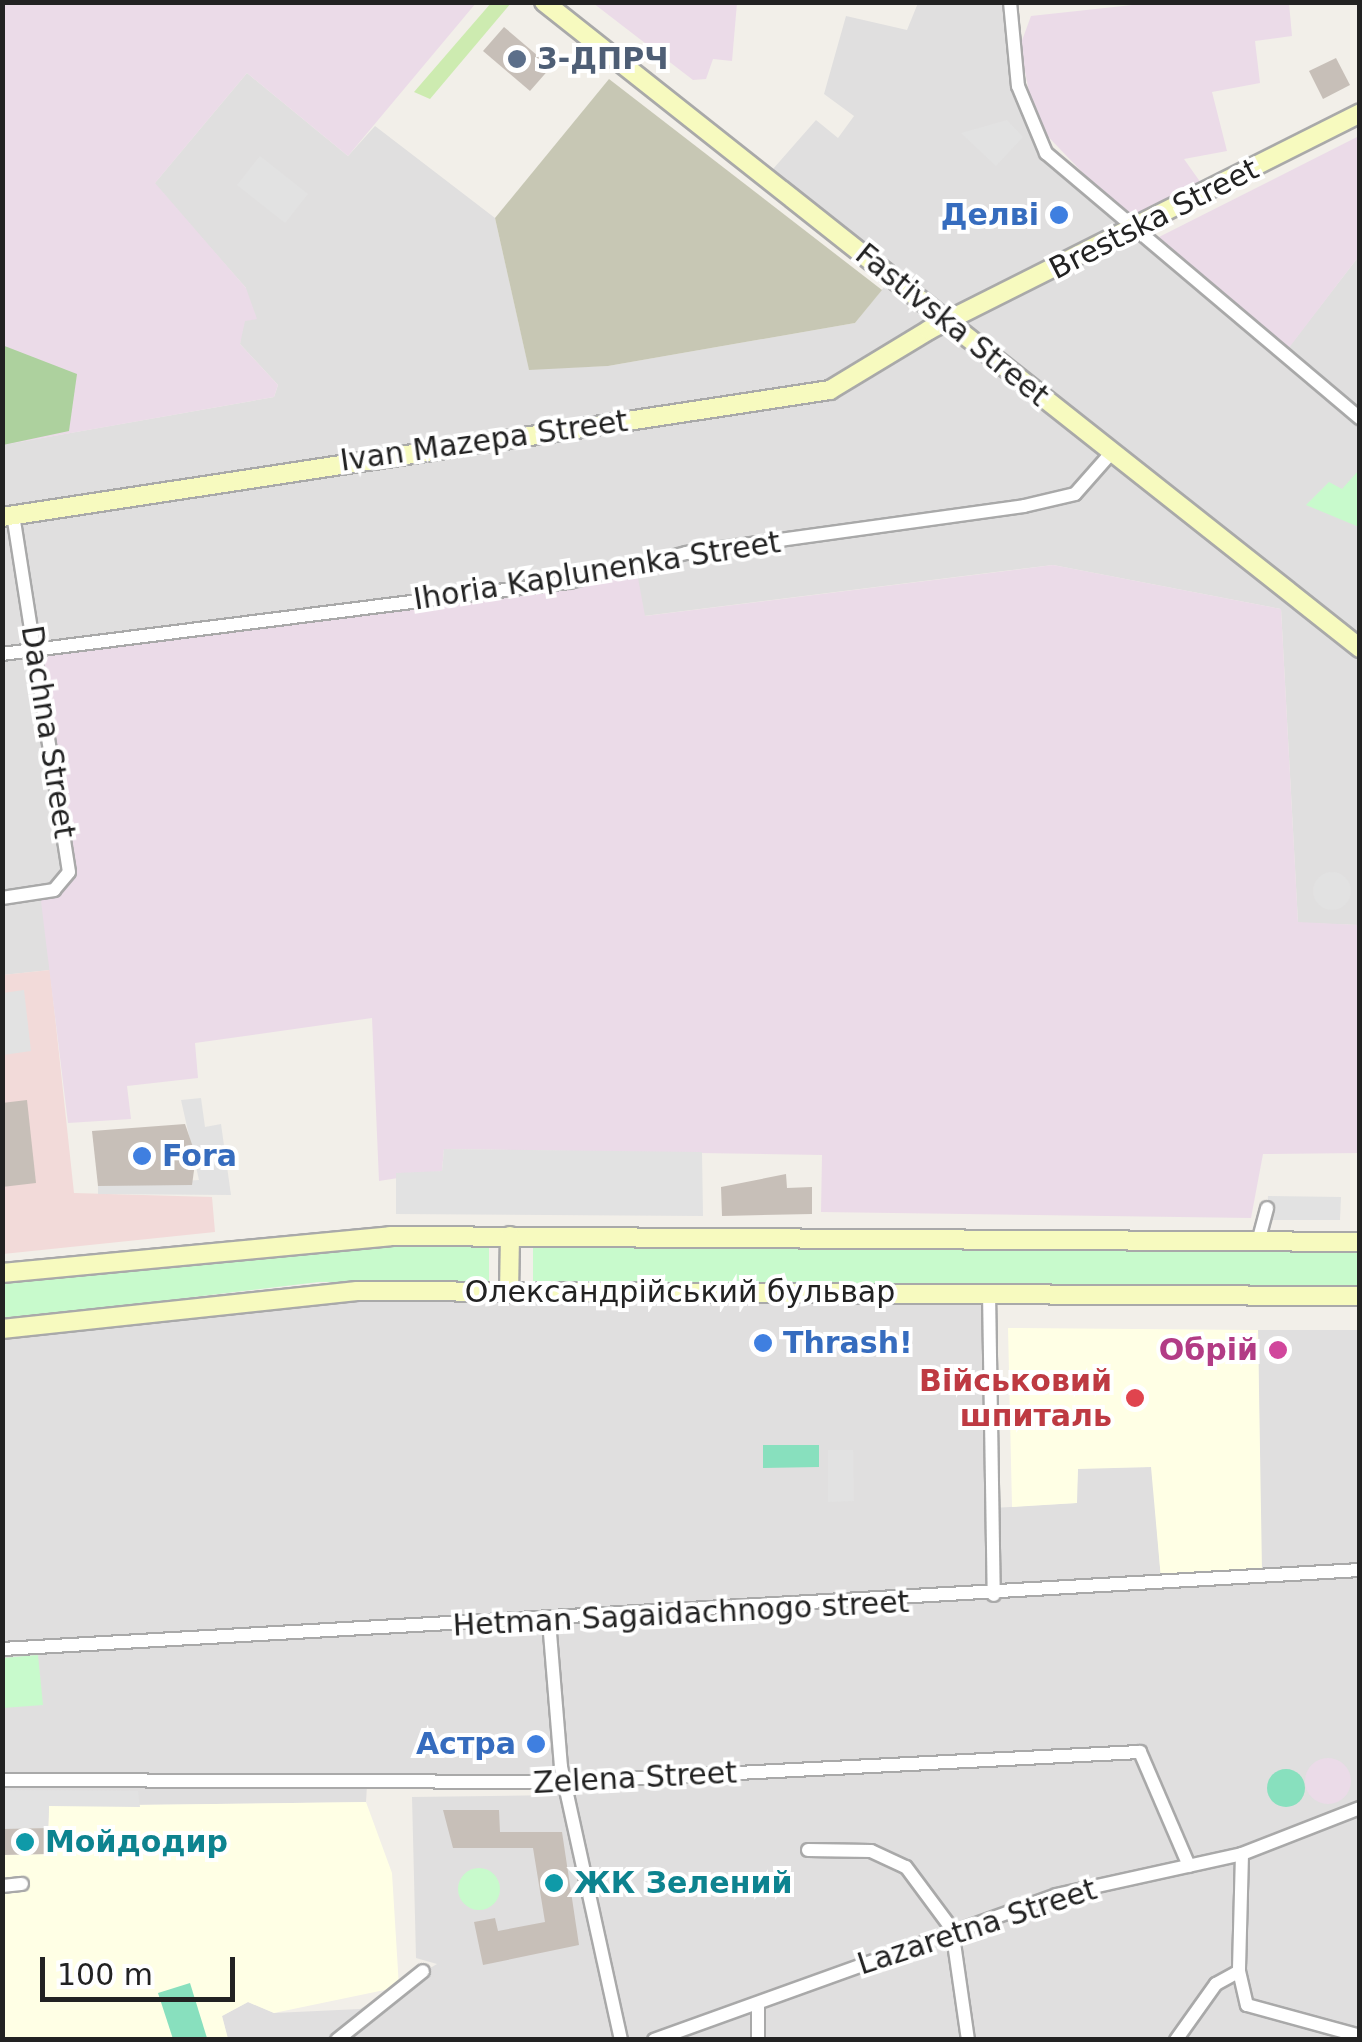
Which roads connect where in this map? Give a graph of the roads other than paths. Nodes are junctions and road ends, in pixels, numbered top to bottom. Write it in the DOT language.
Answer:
graph roads {
  1 [pos="544,2"];
  2 [pos="1010,2"];
  3 [pos="1360,114"];
  4 [pos="1131,232"];
  5 [pos="948,320"];
  6 [pos="1360,418"];
  7 [pos="1112,452"];
  8 [pos="8,516"];
  9 [pos="36,648"];
  10 [pos="1360,648"];
  11 [pos="2,654"];
  12 [pos="2,898"];
  13 [pos="1268,1208"];
  14 [pos="510,1236"];
  15 [pos="1258,1242"];
  16 [pos="1360,1242"];
  17 [pos="2,1273"];
  18 [pos="989,1292"];
  19 [pos="509,1293"];
  20 [pos="1360,1296"];
  21 [pos="2,1328"];
  22 [pos="1360,1570"];
  23 [pos="994,1595"];
  24 [pos="549,1621"];
  25 [pos="2,1648"];
  26 [pos="2,1780"];
  27 [pos="565,1782"];
  28 [pos="1360,1808"];
  29 [pos="808,1850"];
  30 [pos="1242,1854"];
  31 [pos="1190,1866"];
  32 [pos="22,1884"];
  33 [pos="2,1886"];
  34 [pos="952,1929"];
  35 [pos="423,1971"];
  36 [pos="1239,1971"];
  37 [pos="758,2005"];
  38 [pos="1360,2036"];
  39 [pos="338,2040"];
  40 [pos="621,2040"];
  41 [pos="654,2040"];
  42 [pos="758,2040"];
  43 [pos="968,2040"];
  44 [pos="1176,2040"];
  1 -- 5 [label="main road, Fastivska Street"];
  2 -- 4 [label="street"];
  3 -- 4 [label="main road, Brestska Street"];
  4 -- 5 [label="main road, Brestska Street"];
  4 -- 6 [label="street"];
  5 -- 7 [label="main road, Fastivska Street"];
  5 -- 8 [label="main road, Ivan Mazepa Street"];
  7 -- 9 [label="street, Ihoria Kaplunenka Street"];
  7 -- 10 [label="main road, Fastivska Street"];
  8 -- 9 [label="street, Dachna Street"];
  9 -- 11 [label="street, Ihoria Kaplunenka Street"];
  9 -- 12 [label="street, Dachna Street"];
  13 -- 15 [label="street"];
  14 -- 15 [label="main road, Олександрійський бульвар"];
  14 -- 17 [label="main road, Олександрійський бульвар"];
  14 -- 19 [label="main road"];
  15 -- 16 [label="main road, Олександрійський бульвар"];
  18 -- 19 [label="main road, Олександрійський бульвар"];
  18 -- 20 [label="main road, Олександрійський бульвар"];
  18 -- 23 [label="street"];
  19 -- 21 [label="main road, Олександрійський бульвар"];
  22 -- 23 [label="street, Hetman Sagaidachnogo street"];
  23 -- 24 [label="street, Hetman Sagaidachnogo street"];
  24 -- 25 [label="street, Hetman Sagaidachnogo street"];
  24 -- 27 [label="street"];
  26 -- 27 [label="street, Zelena Street"];
  27 -- 31 [label="street, Zelena Street"];
  27 -- 40 [label="street"];
  28 -- 30 [label="street, Lazaretna Street"];
  29 -- 34 [label="street"];
  30 -- 31 [label="street, Lazaretna Street"];
  30 -- 36 [label="street"];
  31 -- 34 [label="street, Lazaretna Street"];
  32 -- 33 [label="street"];
  34 -- 37 [label="street, Lazaretna Street"];
  34 -- 43 [label="street"];
  35 -- 39 [label="street"];
  36 -- 38 [label="street"];
  36 -- 44 [label="street"];
  37 -- 41 [label="street, Lazaretna Street"];
  37 -- 42 [label="street"];
}
